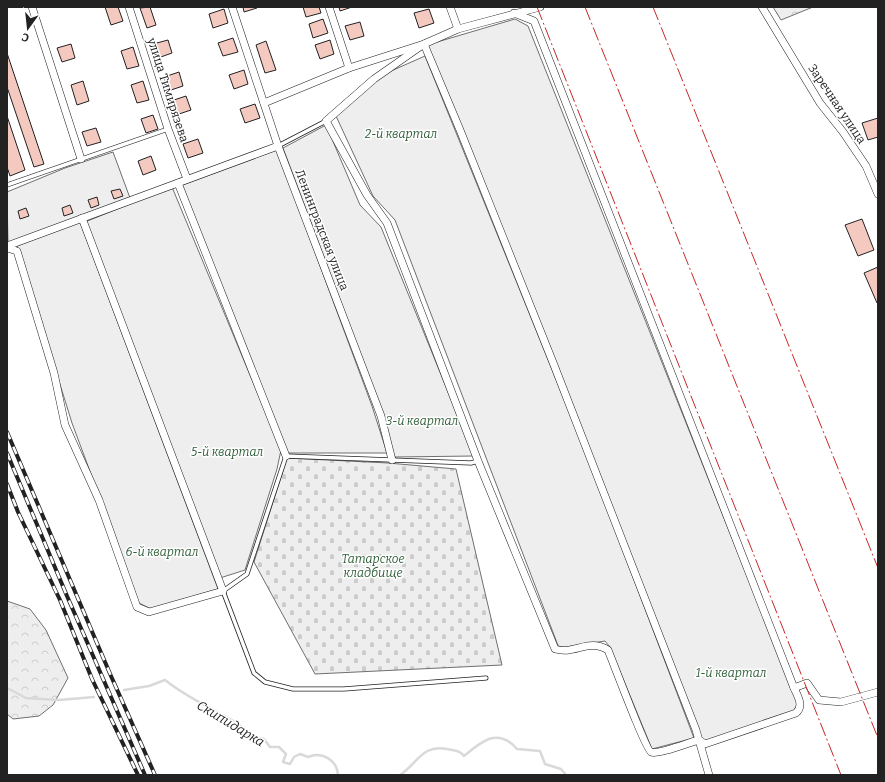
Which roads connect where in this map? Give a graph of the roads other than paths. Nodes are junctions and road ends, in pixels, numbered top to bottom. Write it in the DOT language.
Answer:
graph roads {
  1 [pos="32,7"];
  2 [pos="129,7"];
  3 [pos="232,7"];
  4 [pos="329,7"];
  5 [pos="450,7"];
  6 [pos="540,7"];
  7 [pos="762,7"];
  8 [pos="514,14"];
  9 [pos="458,29"];
  10 [pos="424,44"];
  11 [pos="349,68"];
  12 [pos="264,102"];
  13 [pos="326,121"];
  14 [pos="168,129"];
  15 [pos="278,146"];
  16 [pos="81,159"];
  17 [pos="187,179"];
  18 [pos="178,183"];
  19 [pos="7,186"];
  20 [pos="878,194"];
  21 [pos="82,218"];
  22 [pos="7,247"];
  23 [pos="286,456"];
  24 [pos="392,460"];
  25 [pos="478,461"];
  26 [pos="223,591"];
  27 [pos="486,678"];
  28 [pos="794,688"];
  29 [pos="878,692"];
  30 [pos="699,740"];
  31 [pos="709,775"];
  1 -- 16 [label="street"];
  2 -- 14 [label="street, улица Тимирязева"];
  3 -- 12 [label="street, Ленинградская улица"];
  4 -- 11 [label="street"];
  5 -- 9 [label="street"];
  6 -- 8 [label="street"];
  7 -- 20 [label="street, Заречная улица"];
  8 -- 9 [label="street"];
  8 -- 28 [label="street"];
  9 -- 10 [label="street"];
  10 -- 11 [label="street"];
  10 -- 13 [label="street"];
  10 -- 30 [label="street"];
  11 -- 12 [label="street"];
  12 -- 15 [label="street, Ленинградская улица"];
  13 -- 15 [label="lane"];
  13 -- 25 [label="street"];
  14 -- 16 [label="lane"];
  14 -- 17 [label="street, улица Тимирязева"];
  15 -- 17 [label="street"];
  15 -- 24 [label="street, Ленинградская улица"];
  16 -- 19 [label="lane"];
  17 -- 18 [label="street"];
  18 -- 21 [label="street"];
  18 -- 23 [label="street"];
  21 -- 22 [label="street"];
  21 -- 26 [label="street"];
  22 -- 26 [label="street"];
  23 -- 24 [label="lane"];
  23 -- 26 [label="lane"];
  24 -- 25 [label="lane"];
  25 -- 30 [label="street"];
  26 -- 27 [label="lane"];
  28 -- 29 [label="street"];
  28 -- 30 [label="street"];
  30 -- 31 [label="street"];
}
